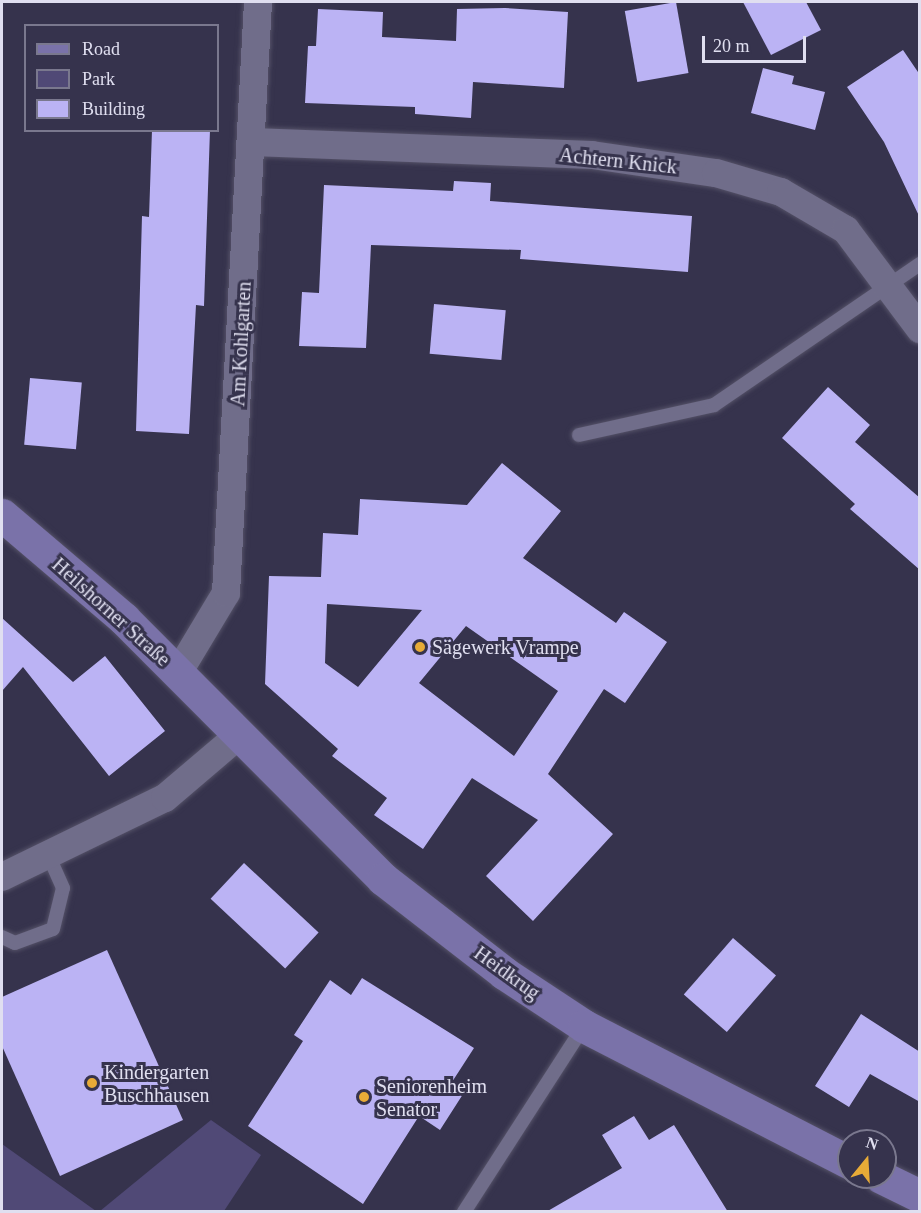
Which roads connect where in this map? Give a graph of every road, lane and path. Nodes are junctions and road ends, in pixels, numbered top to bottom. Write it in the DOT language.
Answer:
graph roads {
  1 [pos="258,2"];
  2 [pos="253,142"];
  3 [pos="920,264"];
  4 [pos="886,284"];
  5 [pos="920,329"];
  6 [pos="579,435"];
  7 [pos="2,515"];
  8 [pos="178,673"];
  9 [pos="228,724"];
  10 [pos="49,856"];
  11 [pos="2,877"];
  12 [pos="2,938"];
  13 [pos="584,1026"];
  14 [pos="837,1156"];
  15 [pos="897,1185"];
  16 [pos="920,1196"];
  17 [pos="464,1212"];
  1 -- 2 [label="street, Am Kohlgarten"];
  2 -- 4 [label="street, Achtern Knick"];
  2 -- 8 [label="street, Am Kohlgarten"];
  3 -- 4 [label="lane"];
  4 -- 5 [label="street, Achtern Knick"];
  4 -- 6 [label="lane"];
  7 -- 8 [label="main road, Heilshorner Straße"];
  8 -- 9 [label="main road, Heilshorner Straße"];
  9 -- 10 [label="street"];
  9 -- 13 [label="main road, Heidkrug"];
  10 -- 11 [label="street"];
  10 -- 12 [label="lane"];
  13 -- 14 [label="main road, Heidkrug"];
  13 -- 17 [label="lane"];
  15 -- 16 [label="main road"];
}
